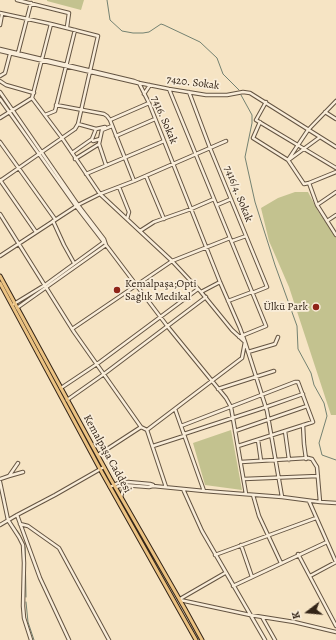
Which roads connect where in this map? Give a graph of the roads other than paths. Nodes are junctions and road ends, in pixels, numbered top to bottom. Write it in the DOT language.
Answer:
graph roads {
  1 [pos="17,0"];
  2 [pos="31,3"];
  3 [pos="1,13"];
  4 [pos="27,18"];
  5 [pos="0,24"];
  6 [pos="51,24"];
  7 [pos="67,27"];
  8 [pos="75,30"];
  9 [pos="0,50"];
  10 [pos="18,53"];
  11 [pos="10,54"];
  12 [pos="42,60"];
  13 [pos="66,65"];
  14 [pos="89,71"];
  15 [pos="0,76"];
  16 [pos="0,81"];
  17 [pos="139,83"];
  18 [pos="150,85"];
  19 [pos="169,89"];
  20 [pos="0,92"];
  21 [pos="189,92"];
  22 [pos="34,93"];
  23 [pos="144,94"];
  24 [pos="32,98"];
  25 [pos="0,99"];
  26 [pos="336,100"];
  27 [pos="266,102"];
  28 [pos="149,103"];
  29 [pos="56,105"];
  30 [pos="81,109"];
  31 [pos="11,111"];
  32 [pos="325,112"];
  33 [pos="45,115"];
  34 [pos="0,118"];
  35 [pos="155,119"];
  36 [pos="336,119"];
  37 [pos="110,120"];
  38 [pos="260,122"];
  39 [pos="78,124"];
  40 [pos="112,126"];
  41 [pos="96,129"];
  42 [pos="308,130"];
  43 [pos="116,136"];
  44 [pos="320,137"];
  45 [pos="62,138"];
  46 [pos="100,139"];
  47 [pos="92,140"];
  48 [pos="164,141"];
  49 [pos="226,141"];
  50 [pos="0,142"];
  51 [pos="99,144"];
  52 [pos="298,145"];
  53 [pos="95,146"];
  54 [pos="336,147"];
  55 [pos="210,148"];
  56 [pos="304,148"];
  57 [pos="42,152"];
  58 [pos="72,153"];
  59 [pos="39,154"];
  60 [pos="196,154"];
  61 [pos="125,157"];
  62 [pos="75,159"];
  63 [pos="288,160"];
  64 [pos="173,164"];
  65 [pos="106,165"];
  66 [pos="18,168"];
  67 [pos="336,168"];
  68 [pos="336,172"];
  69 [pos="86,174"];
  70 [pos="146,176"];
  71 [pos="0,180"];
  72 [pos="134,181"];
  73 [pos="309,184"];
  74 [pos="119,187"];
  75 [pos="336,192"];
  76 [pos="100,194"];
  77 [pos="214,199"];
  78 [pos="231,199"];
  79 [pos="216,205"];
  80 [pos="317,205"];
  81 [pos="77,206"];
  82 [pos="191,209"];
  83 [pos="0,215"];
  84 [pos="336,215"];
  85 [pos="127,219"];
  86 [pos="164,219"];
  87 [pos="54,220"];
  88 [pos="327,222"];
  89 [pos="140,231"];
  90 [pos="36,232"];
  91 [pos="336,235"];
  92 [pos="246,236"];
  93 [pos="230,238"];
  94 [pos="232,241"];
  95 [pos="104,242"];
  96 [pos="18,244"];
  97 [pos="106,245"];
  98 [pos="206,248"];
  99 [pos="0,256"];
  100 [pos="172,261"];
  101 [pos="74,263"];
  102 [pos="0,276"];
  103 [pos="220,282"];
  104 [pos="0,283"];
  105 [pos="136,285"];
  106 [pos="45,286"];
  107 [pos="198,289"];
  108 [pos="201,292"];
  109 [pos="252,293"];
  110 [pos="206,297"];
  111 [pos="228,301"];
  112 [pos="14,304"];
  113 [pos="17,308"];
  114 [pos="160,317"];
  115 [pos="168,327"];
  116 [pos="72,329"];
  117 [pos="243,335"];
  118 [pos="239,337"];
  119 [pos="278,337"];
  120 [pos="245,342"];
  121 [pos="249,354"];
  122 [pos="242,358"];
  123 [pos="97,364"];
  124 [pos="274,371"];
  125 [pos="104,374"];
  126 [pos="257,377"];
  127 [pos="212,381"];
  128 [pos="60,388"];
  129 [pos="218,389"];
  130 [pos="302,394"];
  131 [pos="263,395"];
  132 [pos="67,400"];
  133 [pos="307,406"];
  134 [pos="231,407"];
  135 [pos="266,407"];
  136 [pos="175,409"];
  137 [pos="233,419"];
  138 [pos="269,420"];
  139 [pos="303,425"];
  140 [pos="180,426"];
  141 [pos="141,427"];
  142 [pos="147,430"];
  143 [pos="284,431"];
  144 [pos="235,432"];
  145 [pos="184,435"];
  146 [pos="272,436"];
  147 [pos="258,440"];
  148 [pos="153,446"];
  149 [pos="238,446"];
  150 [pos="98,455"];
  151 [pos="306,459"];
  152 [pos="275,460"];
  153 [pos="289,460"];
  154 [pos="261,461"];
  155 [pos="241,462"];
  156 [pos="18,463"];
  157 [pos="104,467"];
  158 [pos="100,469"];
  159 [pos="22,472"];
  160 [pos="9,476"];
  161 [pos="318,476"];
  162 [pos="278,478"];
  163 [pos="244,479"];
  164 [pos="0,480"];
  165 [pos="127,485"];
  166 [pos="115,486"];
  167 [pos="153,486"];
  168 [pos="166,487"];
  169 [pos="111,488"];
  170 [pos="183,489"];
  171 [pos="204,491"];
  172 [pos="246,494"];
  173 [pos="253,495"];
  174 [pos="121,497"];
  175 [pos="282,497"];
  176 [pos="310,501"];
  177 [pos="320,502"];
  178 [pos="336,503"];
  179 [pos="17,515"];
  180 [pos="316,518"];
  181 [pos="8,520"];
  182 [pos="20,524"];
  183 [pos="0,525"];
  184 [pos="268,535"];
  185 [pos="327,542"];
  186 [pos="241,544"];
  187 [pos="215,554"];
  188 [pos="298,554"];
  189 [pos="336,562"];
  190 [pos="281,563"];
  191 [pos="225,573"];
  192 [pos="252,576"];
  193 [pos="310,576"];
  194 [pos="233,586"];
  195 [pos="180,600"];
  196 [pos="250,615"];
  197 [pos="262,617"];
  198 [pos="336,626"];
  199 [pos="336,632"];
  200 [pos="31,640"];
  201 [pos="69,640"];
  202 [pos="110,640"];
  203 [pos="196,640"];
  204 [pos="202,640"];
  205 [pos="265,640"];
  206 [pos="275,640"];
  1 -- 2 [label="street"];
  2 -- 4 [label="street"];
  2 -- 7 [label="street"];
  3 -- 4 [label="street"];
  3 -- 5 [label="street"];
  4 -- 6 [label="street"];
  4 -- 10 [label="street"];
  6 -- 7 [label="street"];
  6 -- 12 [label="street"];
  7 -- 8 [label="street"];
  8 -- 13 [label="street"];
  8 -- 14 [label="street"];
  9 -- 10 [label="street"];
  9 -- 11 [label="street"];
  10 -- 12 [label="street"];
  11 -- 12 [label="street"];
  11 -- 15 [label="street"];
  12 -- 13 [label="street, 7420. Sokak"];
  12 -- 22 [label="street"];
  13 -- 14 [label="street, 7420. Sokak"];
  13 -- 29 [label="street"];
  14 -- 17 [label="street, 7420. Sokak"];
  14 -- 30 [label="street"];
  16 -- 22 [label="street"];
  17 -- 18 [label="street, 7420. Sokak"];
  17 -- 23 [label="street, 7416. Sokak"];
  18 -- 19 [label="street, 7420. Sokak"];
  18 -- 23 [label="street"];
  19 -- 21 [label="street, 7420. Sokak"];
  19 -- 60 [label="street"];
  20 -- 31 [label="street"];
  21 -- 27 [label="street, 7420. Sokak"];
  21 -- 55 [label="street, 7416/4. Sokak"];
  22 -- 24 [label="street"];
  23 -- 28 [label="street, 7416. Sokak"];
  24 -- 31 [label="street"];
  24 -- 33 [label="street"];
  25 -- 31 [label="street"];
  26 -- 32 [label="street"];
  27 -- 38 [label="street"];
  27 -- 42 [label="street, 7420. Sokak"];
  28 -- 35 [label="street, 7416. Sokak"];
  28 -- 37 [label="street"];
  29 -- 30 [label="street"];
  29 -- 33 [label="street"];
  30 -- 37 [label="street"];
  30 -- 39 [label="street"];
  31 -- 34 [label="street"];
  31 -- 57 [label="street"];
  31 -- 59 [label="street"];
  32 -- 36 [label="street"];
  32 -- 42 [label="street"];
  33 -- 45 [label="street"];
  35 -- 43 [label="street"];
  35 -- 48 [label="street, 7416. Sokak"];
  37 -- 40 [label="street"];
  38 -- 52 [label="street"];
  38 -- 63 [label="street"];
  39 -- 41 [label="street"];
  39 -- 45 [label="street"];
  40 -- 41 [label="street"];
  40 -- 43 [label="street"];
  40 -- 46 [label="street"];
  41 -- 47 [label="street"];
  42 -- 44 [label="street, 7420. Sokak"];
  42 -- 52 [label="street"];
  43 -- 61 [label="street"];
  44 -- 54 [label="street, 7420. Sokak"];
  44 -- 56 [label="street"];
  45 -- 57 [label="street"];
  45 -- 58 [label="street"];
  46 -- 47 [label="street"];
  46 -- 51 [label="street"];
  47 -- 53 [label="street"];
  47 -- 58 [label="street"];
  48 -- 61 [label="street"];
  48 -- 64 [label="street, 7416. Sokak"];
  49 -- 55 [label="street"];
  50 -- 66 [label="street"];
  51 -- 53 [label="street"];
  51 -- 65 [label="street"];
  52 -- 56 [label="street"];
  52 -- 63 [label="street"];
  53 -- 62 [label="street"];
  55 -- 60 [label="street"];
  55 -- 78 [label="street, 7416/4. Sokak"];
  56 -- 63 [label="street"];
  56 -- 67 [label="street"];
  57 -- 59 [label="street"];
  57 -- 81 [label="street"];
  58 -- 62 [label="street"];
  59 -- 66 [label="street"];
  59 -- 81 [label="street"];
  60 -- 64 [label="street"];
  60 -- 77 [label="street"];
  61 -- 65 [label="street"];
  61 -- 72 [label="street"];
  62 -- 69 [label="street"];
  63 -- 73 [label="street"];
  64 -- 70 [label="street"];
  64 -- 82 [label="street, 7416. Sokak"];
  65 -- 69 [label="street"];
  66 -- 71 [label="street"];
  66 -- 87 [label="street"];
  68 -- 73 [label="street"];
  69 -- 76 [label="street"];
  70 -- 72 [label="street"];
  70 -- 86 [label="street"];
  71 -- 90 [label="street"];
  72 -- 74 [label="street"];
  73 -- 80 [label="street"];
  74 -- 76 [label="street"];
  74 -- 85 [label="street"];
  75 -- 80 [label="street"];
  76 -- 81 [label="street"];
  76 -- 85 [label="street"];
  77 -- 79 [label="street"];
  77 -- 82 [label="street"];
  78 -- 79 [label="street"];
  78 -- 92 [label="street, 7416/4. Sokak"];
  79 -- 93 [label="street"];
  80 -- 88 [label="street"];
  81 -- 87 [label="street"];
  81 -- 95 [label="street"];
  82 -- 86 [label="street"];
  82 -- 98 [label="street, 7416. Sokak"];
  83 -- 96 [label="street"];
  84 -- 88 [label="street"];
  85 -- 89 [label="street"];
  86 -- 89 [label="street"];
  87 -- 90 [label="street"];
  87 -- 101 [label="street"];
  88 -- 91 [label="street"];
  89 -- 100 [label="street"];
  90 -- 96 [label="street"];
  92 -- 94 [label="street"];
  92 -- 109 [label="street, 7416/4. Sokak"];
  93 -- 94 [label="street"];
  93 -- 98 [label="street"];
  94 -- 109 [label="street"];
  95 -- 97 [label="street"];
  95 -- 101 [label="street"];
  96 -- 99 [label="street"];
  96 -- 106 [label="street"];
  97 -- 105 [label="street"];
  97 -- 106 [label="street"];
  98 -- 100 [label="street"];
  98 -- 103 [label="street, 7416. Sokak"];
  100 -- 105 [label="street"];
  100 -- 107 [label="street"];
  101 -- 106 [label="street"];
  102 -- 112 [label="main road, Kemalpaşa Caddesi"];
  103 -- 108 [label="street"];
  103 -- 111 [label="street, 7416. Sokak"];
  104 -- 158 [label="main road, Kemalpaşa Caddesi"];
  105 -- 114 [label="street"];
  105 -- 116 [label="street"];
  106 -- 112 [label="street"];
  106 -- 113 [label="street"];
  106 -- 116 [label="street"];
  107 -- 108 [label="street"];
  107 -- 114 [label="street"];
  108 -- 110 [label="street"];
  109 -- 111 [label="street"];
  109 -- 117 [label="street"];
  110 -- 115 [label="street"];
  110 -- 118 [label="street"];
  111 -- 117 [label="street, 7416. Sokak"];
  112 -- 113 [label="main road, Kemalpaşa Caddesi"];
  113 -- 128 [label="main road, Kemalpaşa Caddesi"];
  114 -- 115 [label="street"];
  114 -- 123 [label="street"];
  115 -- 125 [label="street"];
  115 -- 127 [label="street"];
  116 -- 123 [label="street"];
  117 -- 118 [label="street"];
  117 -- 120 [label="street, 7416. Sokak"];
  118 -- 120 [label="street"];
  119 -- 121 [label="street"];
  120 -- 121 [label="street, 7416. Sokak"];
  120 -- 122 [label="street"];
  121 -- 122 [label="street"];
  121 -- 126 [label="street, 7416. Sokak"];
  122 -- 127 [label="street"];
  123 -- 125 [label="street"];
  123 -- 128 [label="street"];
  124 -- 126 [label="street"];
  125 -- 132 [label="street"];
  125 -- 141 [label="street"];
  126 -- 129 [label="street"];
  126 -- 131 [label="street, 7416. Sokak"];
  127 -- 129 [label="street"];
  127 -- 136 [label="street"];
  128 -- 132 [label="main road, Kemalpaşa Caddesi"];
  129 -- 134 [label="street"];
  130 -- 131 [label="street"];
  130 -- 133 [label="street"];
  130 -- 135 [label="street"];
  131 -- 134 [label="street"];
  131 -- 135 [label="street, 7416. Sokak"];
  132 -- 150 [label="main road, Kemalpaşa Caddesi"];
  133 -- 138 [label="street"];
  133 -- 139 [label="street"];
  134 -- 137 [label="street"];
  134 -- 140 [label="street"];
  135 -- 137 [label="street"];
  135 -- 138 [label="street, 7416. Sokak"];
  136 -- 140 [label="street"];
  136 -- 142 [label="street"];
  137 -- 144 [label="street"];
  137 -- 145 [label="street"];
  138 -- 144 [label="street"];
  138 -- 146 [label="street, 7416. Sokak"];
  139 -- 143 [label="street"];
  139 -- 151 [label="street"];
  140 -- 145 [label="street"];
  141 -- 142 [label="street"];
  141 -- 150 [label="street"];
  142 -- 148 [label="street"];
  143 -- 146 [label="street"];
  143 -- 153 [label="street"];
  144 -- 149 [label="street"];
  145 -- 148 [label="street"];
  145 -- 171 [label="street"];
  146 -- 147 [label="street"];
  146 -- 152 [label="street, 7416. Sokak"];
  147 -- 149 [label="street"];
  147 -- 154 [label="street"];
  148 -- 168 [label="street"];
  149 -- 155 [label="street"];
  150 -- 157 [label="main road, Kemalpaşa Caddesi"];
  151 -- 153 [label="street"];
  151 -- 161 [label="street"];
  152 -- 153 [label="street"];
  152 -- 154 [label="street"];
  152 -- 162 [label="street, 7416. Sokak"];
  154 -- 155 [label="street"];
  155 -- 163 [label="street"];
  156 -- 160 [label="street"];
  157 -- 158 [label="street"];
  157 -- 166 [label="main road, Kemalpaşa Caddesi"];
  158 -- 169 [label="main road, Kemalpaşa Caddesi"];
  158 -- 179 [label="street"];
  159 -- 160 [label="street"];
  160 -- 164 [label="street"];
  161 -- 162 [label="street"];
  161 -- 177 [label="street"];
  162 -- 163 [label="street"];
  162 -- 175 [label="street, 7416. Sokak"];
  163 -- 172 [label="street"];
  164 -- 181 [label="street"];
  165 -- 166 [label="street"];
  165 -- 167 [label="street"];
  165 -- 174 [label="street"];
  166 -- 167 [label="street"];
  166 -- 169 [label="main road"];
  166 -- 174 [label="main road, Kemalpaşa Caddesi"];
  167 -- 168 [label="street"];
  168 -- 170 [label="street"];
  169 -- 203 [label="main road, Kemalpaşa Caddesi"];
  170 -- 171 [label="street"];
  170 -- 187 [label="street"];
  171 -- 172 [label="street"];
  172 -- 173 [label="street"];
  173 -- 175 [label="street"];
  173 -- 184 [label="street"];
  174 -- 195 [label="main road, Kemalpaşa Caddesi"];
  175 -- 176 [label="street"];
  176 -- 177 [label="street"];
  176 -- 180 [label="street"];
  177 -- 178 [label="street"];
  179 -- 181 [label="street"];
  179 -- 182 [label="street"];
  180 -- 184 [label="street"];
  180 -- 185 [label="street"];
  181 -- 183 [label="street"];
  181 -- 200 [label="street"];
  182 -- 201 [label="street"];
  182 -- 202 [label="street"];
  184 -- 186 [label="street"];
  184 -- 190 [label="street"];
  185 -- 188 [label="street"];
  185 -- 189 [label="street"];
  186 -- 187 [label="street"];
  186 -- 192 [label="street"];
  187 -- 191 [label="street"];
  188 -- 190 [label="street"];
  188 -- 193 [label="street"];
  189 -- 193 [label="street"];
  190 -- 192 [label="street"];
  191 -- 194 [label="street"];
  191 -- 195 [label="street"];
  192 -- 194 [label="street"];
  193 -- 198 [label="street"];
  194 -- 196 [label="street"];
  195 -- 196 [label="street"];
  195 -- 204 [label="main road, Kemalpaşa Caddesi"];
  196 -- 197 [label="street"];
  196 -- 205 [label="street"];
  197 -- 199 [label="street"];
  197 -- 206 [label="street"];
}
